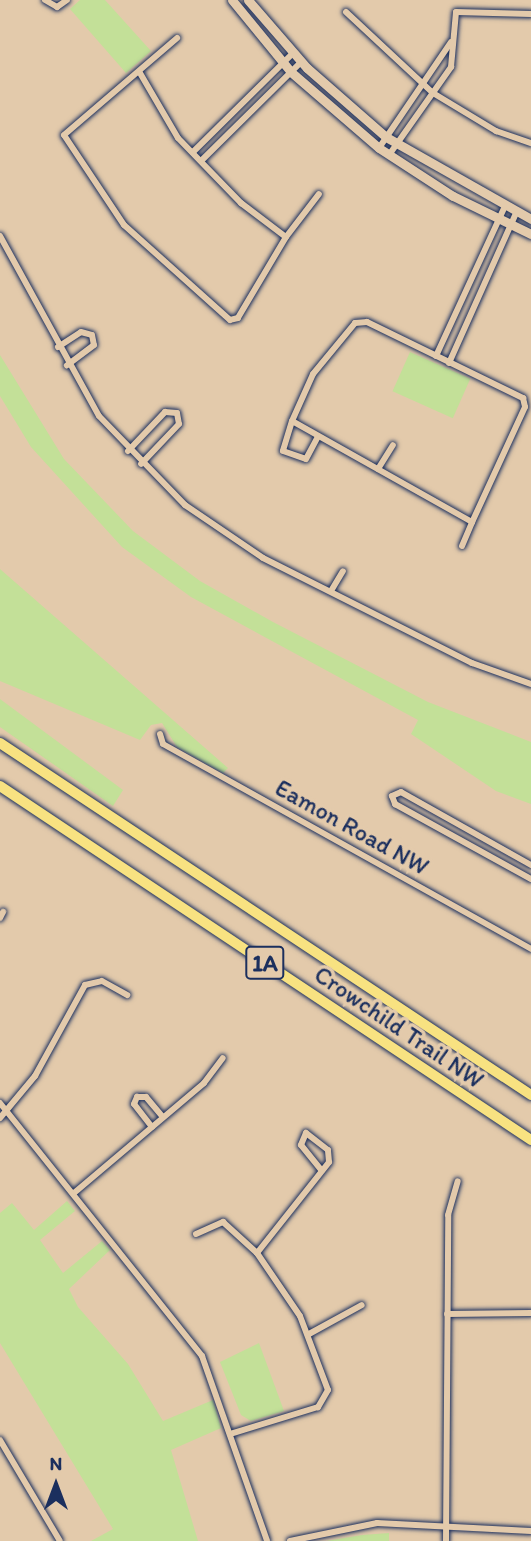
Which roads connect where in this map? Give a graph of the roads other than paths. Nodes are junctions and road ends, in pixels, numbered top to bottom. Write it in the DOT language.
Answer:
graph roads {
  1 [pos="45,0"];
  2 [pos="67,0"];
  3 [pos="232,0"];
  4 [pos="248,0"];
  5 [pos="346,12"];
  6 [pos="531,14"];
  7 [pos="177,38"];
  8 [pos="452,40"];
  9 [pos="293,53"];
  10 [pos="301,62"];
  11 [pos="283,63"];
  12 [pos="291,72"];
  13 [pos="139,73"];
  14 [pos="425,86"];
  15 [pos="433,93"];
  16 [pos="386,137"];
  17 [pos="531,143"];
  18 [pos="396,144"];
  19 [pos="379,148"];
  20 [pos="193,152"];
  21 [pos="389,155"];
  22 [pos="201,161"];
  23 [pos="319,194"];
  24 [pos="504,208"];
  25 [pos="516,213"];
  26 [pos="531,219"];
  27 [pos="498,220"];
  28 [pos="510,225"];
  29 [pos="531,234"];
  30 [pos="0,236"];
  31 [pos="286,237"];
  32 [pos="58,347"];
  33 [pos="436,356"];
  34 [pos="449,363"];
  35 [pos="67,365"];
  36 [pos="292,421"];
  37 [pos="318,436"];
  38 [pos="393,445"];
  39 [pos="128,451"];
  40 [pos="141,464"];
  41 [pos="379,469"];
  42 [pos="472,522"];
  43 [pos="462,546"];
  44 [pos="343,571"];
  45 [pos="331,591"];
  46 [pos="531,684"];
  47 [pos="160,734"];
  48 [pos="0,743"];
  49 [pos="0,786"];
  50 [pos="531,865"];
  51 [pos="531,879"];
  52 [pos="531,949"];
  53 [pos="127,995"];
  54 [pos="223,1058"];
  55 [pos="531,1096"];
  56 [pos="0,1103"];
  57 [pos="6,1111"];
  58 [pos="0,1118"];
  59 [pos="163,1118"];
  60 [pos="152,1126"];
  61 [pos="531,1140"];
  62 [pos="321,1170"];
  63 [pos="458,1181"];
  64 [pos="74,1193"];
  65 [pos="197,1234"];
  66 [pos="257,1253"];
  67 [pos="362,1305"];
  68 [pos="531,1313"];
  69 [pos="447,1314"];
  70 [pos="309,1334"];
  71 [pos="233,1433"];
  72 [pos="0,1440"];
  73 [pos="446,1524"];
  74 [pos="531,1531"];
  75 [pos="60,1541"];
  76 [pos="267,1541"];
  77 [pos="290,1541"];
  78 [pos="446,1541"];
  1 -- 2 [label="street"];
  3 -- 11 [label="street"];
  4 -- 9 [label="street"];
  5 -- 14 [label="street"];
  6 -- 8 [label="street"];
  7 -- 13 [label="street"];
  8 -- 14 [label="street"];
  8 -- 15 [label="street"];
  9 -- 10 [label="street"];
  9 -- 11 [label="street"];
  10 -- 12 [label="street"];
  10 -- 16 [label="street"];
  11 -- 12 [label="street"];
  11 -- 20 [label="street"];
  12 -- 19 [label="street"];
  12 -- 22 [label="street"];
  13 -- 20 [label="street"];
  13 -- 31 [label="street"];
  14 -- 15 [label="street"];
  14 -- 16 [label="street"];
  15 -- 17 [label="street"];
  15 -- 18 [label="street"];
  16 -- 18 [label="street"];
  16 -- 19 [label="street"];
  18 -- 21 [label="street"];
  18 -- 24 [label="street"];
  19 -- 21 [label="street"];
  20 -- 22 [label="street"];
  21 -- 27 [label="street"];
  22 -- 31 [label="street"];
  23 -- 31 [label="street"];
  24 -- 25 [label="street"];
  24 -- 27 [label="street"];
  25 -- 26 [label="street"];
  25 -- 28 [label="street"];
  27 -- 28 [label="street"];
  27 -- 33 [label="street"];
  28 -- 29 [label="street"];
  28 -- 34 [label="street"];
  30 -- 32 [label="street"];
  32 -- 35 [label="street"];
  32 -- 35 [label="street"];
  33 -- 34 [label="street"];
  33 -- 36 [label="street"];
  34 -- 42 [label="street"];
  35 -- 39 [label="street"];
  36 -- 37 [label="street"];
  36 -- 37 [label="street"];
  37 -- 41 [label="street"];
  38 -- 41 [label="street"];
  39 -- 40 [label="street"];
  39 -- 40 [label="street"];
  40 -- 45 [label="street"];
  41 -- 42 [label="street"];
  42 -- 43 [label="street"];
  44 -- 45 [label="street"];
  45 -- 46 [label="street"];
  47 -- 52 [label="street, Eamon Road NW"];
  48 -- 55 [label="highway, Crowchild Trail NW / 1A"];
  49 -- 61 [label="highway, Crowchild Trail NW / 1A"];
  50 -- 51 [label="street"];
  53 -- 57 [label="street"];
  54 -- 59 [label="street"];
  56 -- 57 [label="street"];
  57 -- 58 [label="street"];
  57 -- 64 [label="street"];
  59 -- 60 [label="street"];
  59 -- 60 [label="street"];
  60 -- 64 [label="street"];
  62 -- 62 [label="street"];
  62 -- 66 [label="street"];
  63 -- 69 [label="street"];
  64 -- 71 [label="street"];
  65 -- 66 [label="street"];
  66 -- 70 [label="street"];
  67 -- 70 [label="street"];
  68 -- 69 [label="street"];
  69 -- 73 [label="street"];
  70 -- 71 [label="street"];
  71 -- 76 [label="street"];
  72 -- 75 [label="street"];
  73 -- 74 [label="street"];
  73 -- 77 [label="street"];
  73 -- 78 [label="street"];
}
